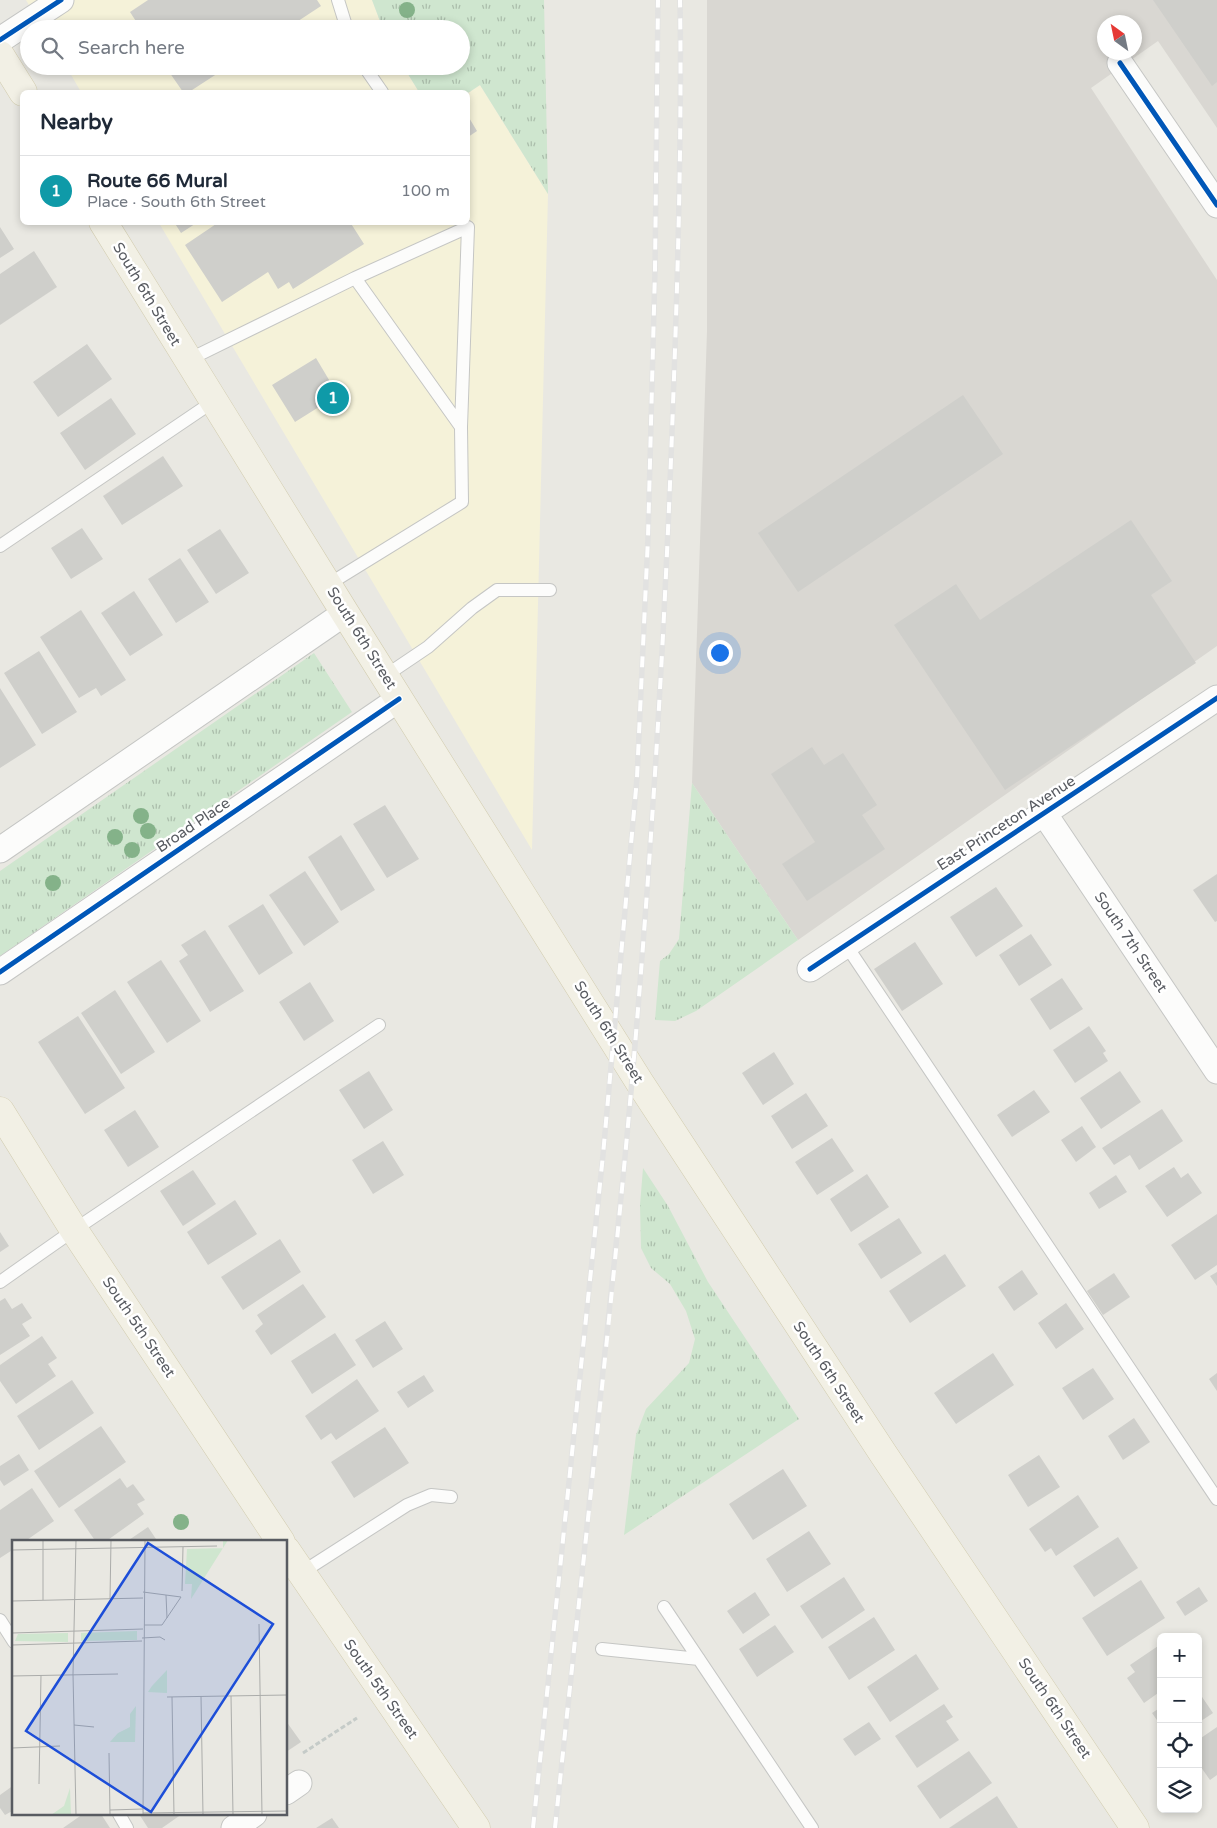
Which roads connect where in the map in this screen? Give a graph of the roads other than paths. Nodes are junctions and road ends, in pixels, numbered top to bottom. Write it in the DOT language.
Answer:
graph roads {
  1 [pos="61,0"];
  2 [pos="338,0"];
  3 [pos="30,20"];
  4 [pos="345,20"];
  5 [pos="20,27"];
  6 [pos="0,40"];
  7 [pos="0,55"];
  8 [pos="1120,63"];
  9 [pos="370,75"];
  10 [pos="22,90"];
  11 [pos="381,90"];
  12 [pos="1217,205"];
  13 [pos="105,225"];
  14 [pos="355,278"];
  15 [pos="188,360"];
  16 [pos="214,401"];
  17 [pos="461,427"];
  18 [pos="0,546"];
  19 [pos="328,584"];
  20 [pos="550,590"];
  21 [pos="345,613"];
  22 [pos="385,676"];
  23 [pos="400,698"];
  24 [pos="1217,698"];
  25 [pos="1044,813"];
  26 [pos="0,850"];
  27 [pos="846,945"];
  28 [pos="810,969"];
  29 [pos="0,972"];
  30 [pos="379,1025"];
  31 [pos="1217,1071"];
  32 [pos="0,1111"];
  33 [pos="74,1230"];
  34 [pos="0,1282"];
  35 [pos="451,1497"];
  36 [pos="1217,1499"];
  37 [pos="280,1540"];
  38 [pos="288,1553"];
  39 [pos="301,1573"];
  40 [pos="664,1607"];
  41 [pos="0,1620"];
  42 [pos="12,1639"];
  43 [pos="602,1649"];
  44 [pos="699,1659"];
  45 [pos="120,1816"];
  46 [pos="251,1816"];
  47 [pos="128,1828"];
  48 [pos="234,1828"];
  49 [pos="476,1828"];
  50 [pos="812,1828"];
  51 [pos="1135,1828"];
  1 -- 3 [label="street"];
  2 -- 4 [label="lane"];
  5 -- 6 [label="street"];
  7 -- 10 [label="main road"];
  8 -- 12 [label="street"];
  9 -- 11 [label="lane"];
  13 -- 15 [label="main road, South 6th Street"];
  14 -- 15 [label="lane"];
  14 -- 17 [label="lane"];
  14 -- 17 [label="lane"];
  15 -- 16 [label="main road, South 6th Street"];
  16 -- 18 [label="lane"];
  16 -- 19 [label="main road, South 6th Street"];
  17 -- 19 [label="lane"];
  19 -- 21 [label="main road, South 6th Street"];
  20 -- 22 [label="lane"];
  21 -- 22 [label="main road, South 6th Street"];
  21 -- 26 [label="street"];
  22 -- 23 [label="main road, South 6th Street"];
  23 -- 29 [label="street, Broad Place"];
  23 -- 51 [label="main road, South 6th Street"];
  24 -- 25 [label="street, East Princeton Avenue"];
  25 -- 27 [label="street, East Princeton Avenue"];
  25 -- 31 [label="street, South 7th Street"];
  27 -- 28 [label="street, East Princeton Avenue"];
  27 -- 36 [label="lane"];
  30 -- 33 [label="lane"];
  32 -- 33 [label="main road, South 5th Street"];
  33 -- 34 [label="lane"];
  33 -- 37 [label="main road, South 5th Street"];
  35 -- 39 [label="lane"];
  38 -- 39 [label="main road, South 5th Street"];
  39 -- 49 [label="main road, South 5th Street"];
  40 -- 44 [label="lane"];
  41 -- 42 [label="lane"];
  43 -- 44 [label="lane"];
  44 -- 50 [label="lane"];
  45 -- 47 [label="lane"];
  46 -- 48 [label="street"];
}
